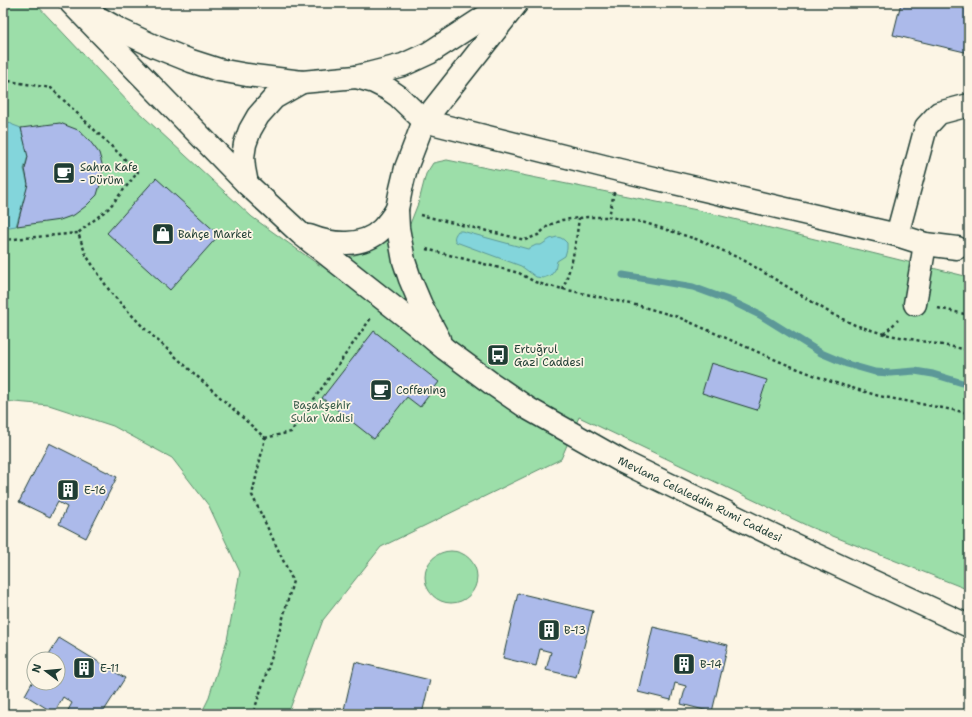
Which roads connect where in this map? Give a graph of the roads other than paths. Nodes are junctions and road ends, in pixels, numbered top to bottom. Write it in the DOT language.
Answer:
graph roads {
  1 [pos="71,3"];
  2 [pos="506,3"];
  3 [pos="517,3"];
  4 [pos="356,77"];
  5 [pos="302,82"];
  6 [pos="969,105"];
  7 [pos="424,121"];
  8 [pos="247,184"];
  9 [pos="397,209"];
  10 [pos="301,234"];
  11 [pos="897,235"];
  12 [pos="925,244"];
  13 [pos="957,248"];
  14 [pos="915,304"];
  15 [pos="444,349"];
  16 [pos="969,626"];
  1 -- 5 [label="street"];
  1 -- 8 [label="street, Mevlana Celaleddin Rumi Caddesi"];
  2 -- 4 [label="street"];
  3 -- 7 [label="street"];
  4 -- 5 [label="street"];
  4 -- 7 [label="street"];
  5 -- 8 [label="street"];
  6 -- 11 [label="street"];
  7 -- 9 [label="street"];
  7 -- 11 [label="street"];
  8 -- 10 [label="street, Mevlana Celaleddin Rumi Caddesi"];
  9 -- 10 [label="street"];
  9 -- 15 [label="street"];
  10 -- 15 [label="street, Mevlana Celaleddin Rumi Caddesi"];
  11 -- 12 [label="street"];
  12 -- 13 [label="street"];
  12 -- 14 [label="street"];
  15 -- 16 [label="street, Mevlana Celaleddin Rumi Caddesi"];
}
